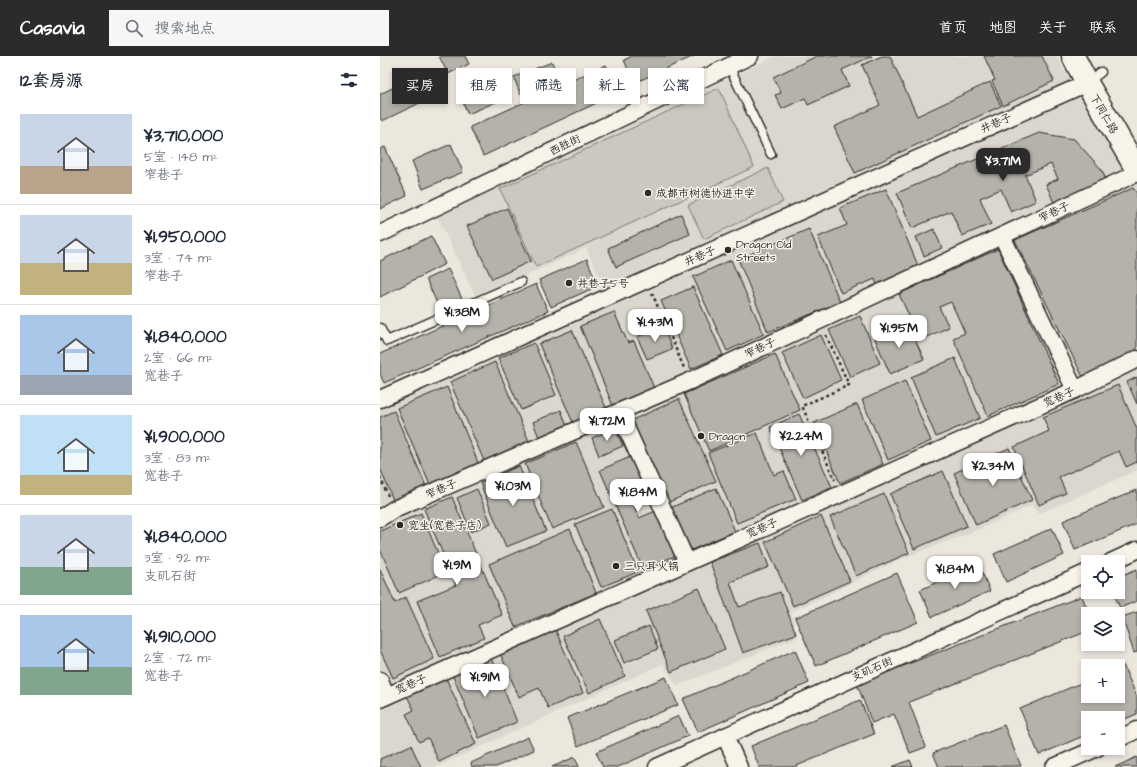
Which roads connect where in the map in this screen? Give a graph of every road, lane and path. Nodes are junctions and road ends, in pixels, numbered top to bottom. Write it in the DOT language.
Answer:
graph roads {
  1 [pos="750,56"];
  2 [pos="1072,56"];
  3 [pos="729,66"];
  4 [pos="1094,78"];
  5 [pos="771,154"];
  6 [pos="1137,172"];
  7 [pos="380,234"];
  8 [pos="1002,236"];
  9 [pos="646,280"];
  10 [pos="521,282"];
  11 [pos="819,320"];
  12 [pos="380,328"];
  13 [pos="1137,359"];
  14 [pos="690,381"];
  15 [pos="1075,390"];
  16 [pos="380,399"];
  17 [pos="619,412"];
  18 [pos="380,477"];
  19 [pos="841,494"];
  20 [pos="394,509"];
  21 [pos="380,518"];
  22 [pos="1137,550"];
  23 [pos="1125,556"];
  24 [pos="687,562"];
  25 [pos="1081,575"];
  26 [pos="380,680"];
  27 [pos="383,697"];
  28 [pos="1137,730"];
  29 [pos="725,736"];
  30 [pos="1125,736"];
  31 [pos="1081,755"];
  32 [pos="658,767"];
  33 [pos="739,767"];
  34 [pos="1054,767"];
  1 -- 3 [label="street, 西胜街"];
  2 -- 4 [label="street, 下同仁路"];
  3 -- 5 [label="lane"];
  3 -- 7 [label="street, 西胜街"];
  4 -- 6 [label="street, 下同仁路"];
  4 -- 9 [label="street, 井巷子"];
  6 -- 8 [label="street, 窄巷子"];
  8 -- 11 [label="street, 窄巷子"];
  8 -- 15 [label="street"];
  9 -- 14 [label="path"];
  9 -- 16 [label="street, 井巷子"];
  10 -- 12 [label="lane"];
  11 -- 14 [label="street, 窄巷子"];
  11 -- 19 [label="path"];
  13 -- 15 [label="street, 宽巷子"];
  14 -- 17 [label="street, 窄巷子"];
  15 -- 19 [label="street, 宽巷子"];
  17 -- 20 [label="street, 窄巷子"];
  17 -- 24 [label="street"];
  18 -- 20 [label="path"];
  19 -- 24 [label="street, 宽巷子"];
  20 -- 21 [label="street, 窄巷子"];
  22 -- 23 [label="street"];
  24 -- 27 [label="street, 宽巷子"];
  25 -- 29 [label="street, 支矶石街"];
  26 -- 27 [label="street"];
  28 -- 30 [label="street"];
  29 -- 32 [label="street, 支矶石街"];
  29 -- 33 [label="street"];
  31 -- 34 [label="street"];
}
